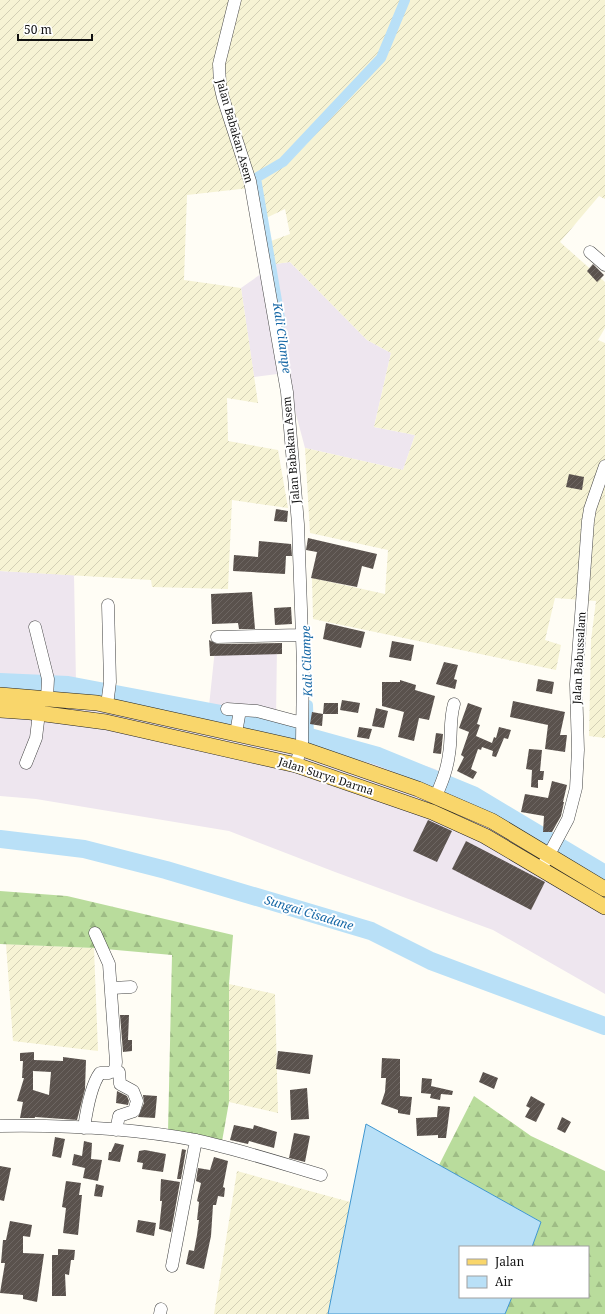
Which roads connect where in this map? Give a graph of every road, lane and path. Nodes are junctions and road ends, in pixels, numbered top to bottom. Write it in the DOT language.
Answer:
graph roads {
  1 [pos="235,0"];
  2 [pos="590,252"];
  3 [pos="605,265"];
  4 [pos="604,470"];
  5 [pos="108,605"];
  6 [pos="35,627"];
  7 [pos="301,634"];
  8 [pos="217,637"];
  9 [pos="47,691"];
  10 [pos="0,695"];
  11 [pos="107,703"];
  12 [pos="454,704"];
  13 [pos="227,709"];
  14 [pos="0,710"];
  15 [pos="240,712"];
  16 [pos="39,713"];
  17 [pos="302,724"];
  18 [pos="237,730"];
  19 [pos="301,745"];
  20 [pos="26,763"];
  21 [pos="296,765"];
  22 [pos="437,795"];
  23 [pos="550,852"];
  24 [pos="542,869"];
  25 [pos="605,889"];
  26 [pos="605,907"];
  27 [pos="95,933"];
  28 [pos="131,987"];
  29 [pos="112,988"];
  30 [pos="115,1070"];
  31 [pos="0,1126"];
  32 [pos="84,1128"];
  33 [pos="116,1130"];
  34 [pos="196,1140"];
  35 [pos="321,1175"];
  36 [pos="172,1266"];
  1 -- 7 [label="street, Jalan Babakan Asem"];
  2 -- 3 [label="street"];
  4 -- 23 [label="street, Jalan Babussalam"];
  5 -- 11 [label="street"];
  6 -- 9 [label="street"];
  7 -- 8 [label="street"];
  7 -- 17 [label="street, Jalan Babakan Asem"];
  9 -- 10 [label="main road, Jalan Surya Darma"];
  9 -- 11 [label="main road, Jalan Surya Darma"];
  11 -- 18 [label="main road, Jalan Surya Darma"];
  12 -- 22 [label="street"];
  13 -- 15 [label="street"];
  14 -- 16 [label="main road, Jalan Surya Darma"];
  15 -- 17 [label="street"];
  15 -- 18 [label="street"];
  16 -- 20 [label="street"];
  16 -- 21 [label="main road, Jalan Surya Darma"];
  17 -- 19 [label="street, Jalan Babakan Asem"];
  18 -- 19 [label="main road, Jalan Surya Darma"];
  19 -- 21 [label="street, Jalan Babakan Asem"];
  19 -- 22 [label="main road, Jalan Surya Darma"];
  21 -- 24 [label="main road, Jalan Surya Darma"];
  22 -- 23 [label="main road, Jalan Surya Darma"];
  23 -- 24 [label="street, Jalan Babussalam"];
  23 -- 25 [label="main road, Jalan Surya Darma"];
  24 -- 26 [label="main road, Jalan Surya Darma"];
  27 -- 29 [label="street"];
  28 -- 29 [label="street"];
  29 -- 30 [label="street"];
  30 -- 32 [label="street"];
  30 -- 33 [label="street"];
  31 -- 32 [label="street"];
  32 -- 33 [label="street"];
  33 -- 34 [label="street"];
  34 -- 35 [label="street"];
  34 -- 36 [label="street"];
}
